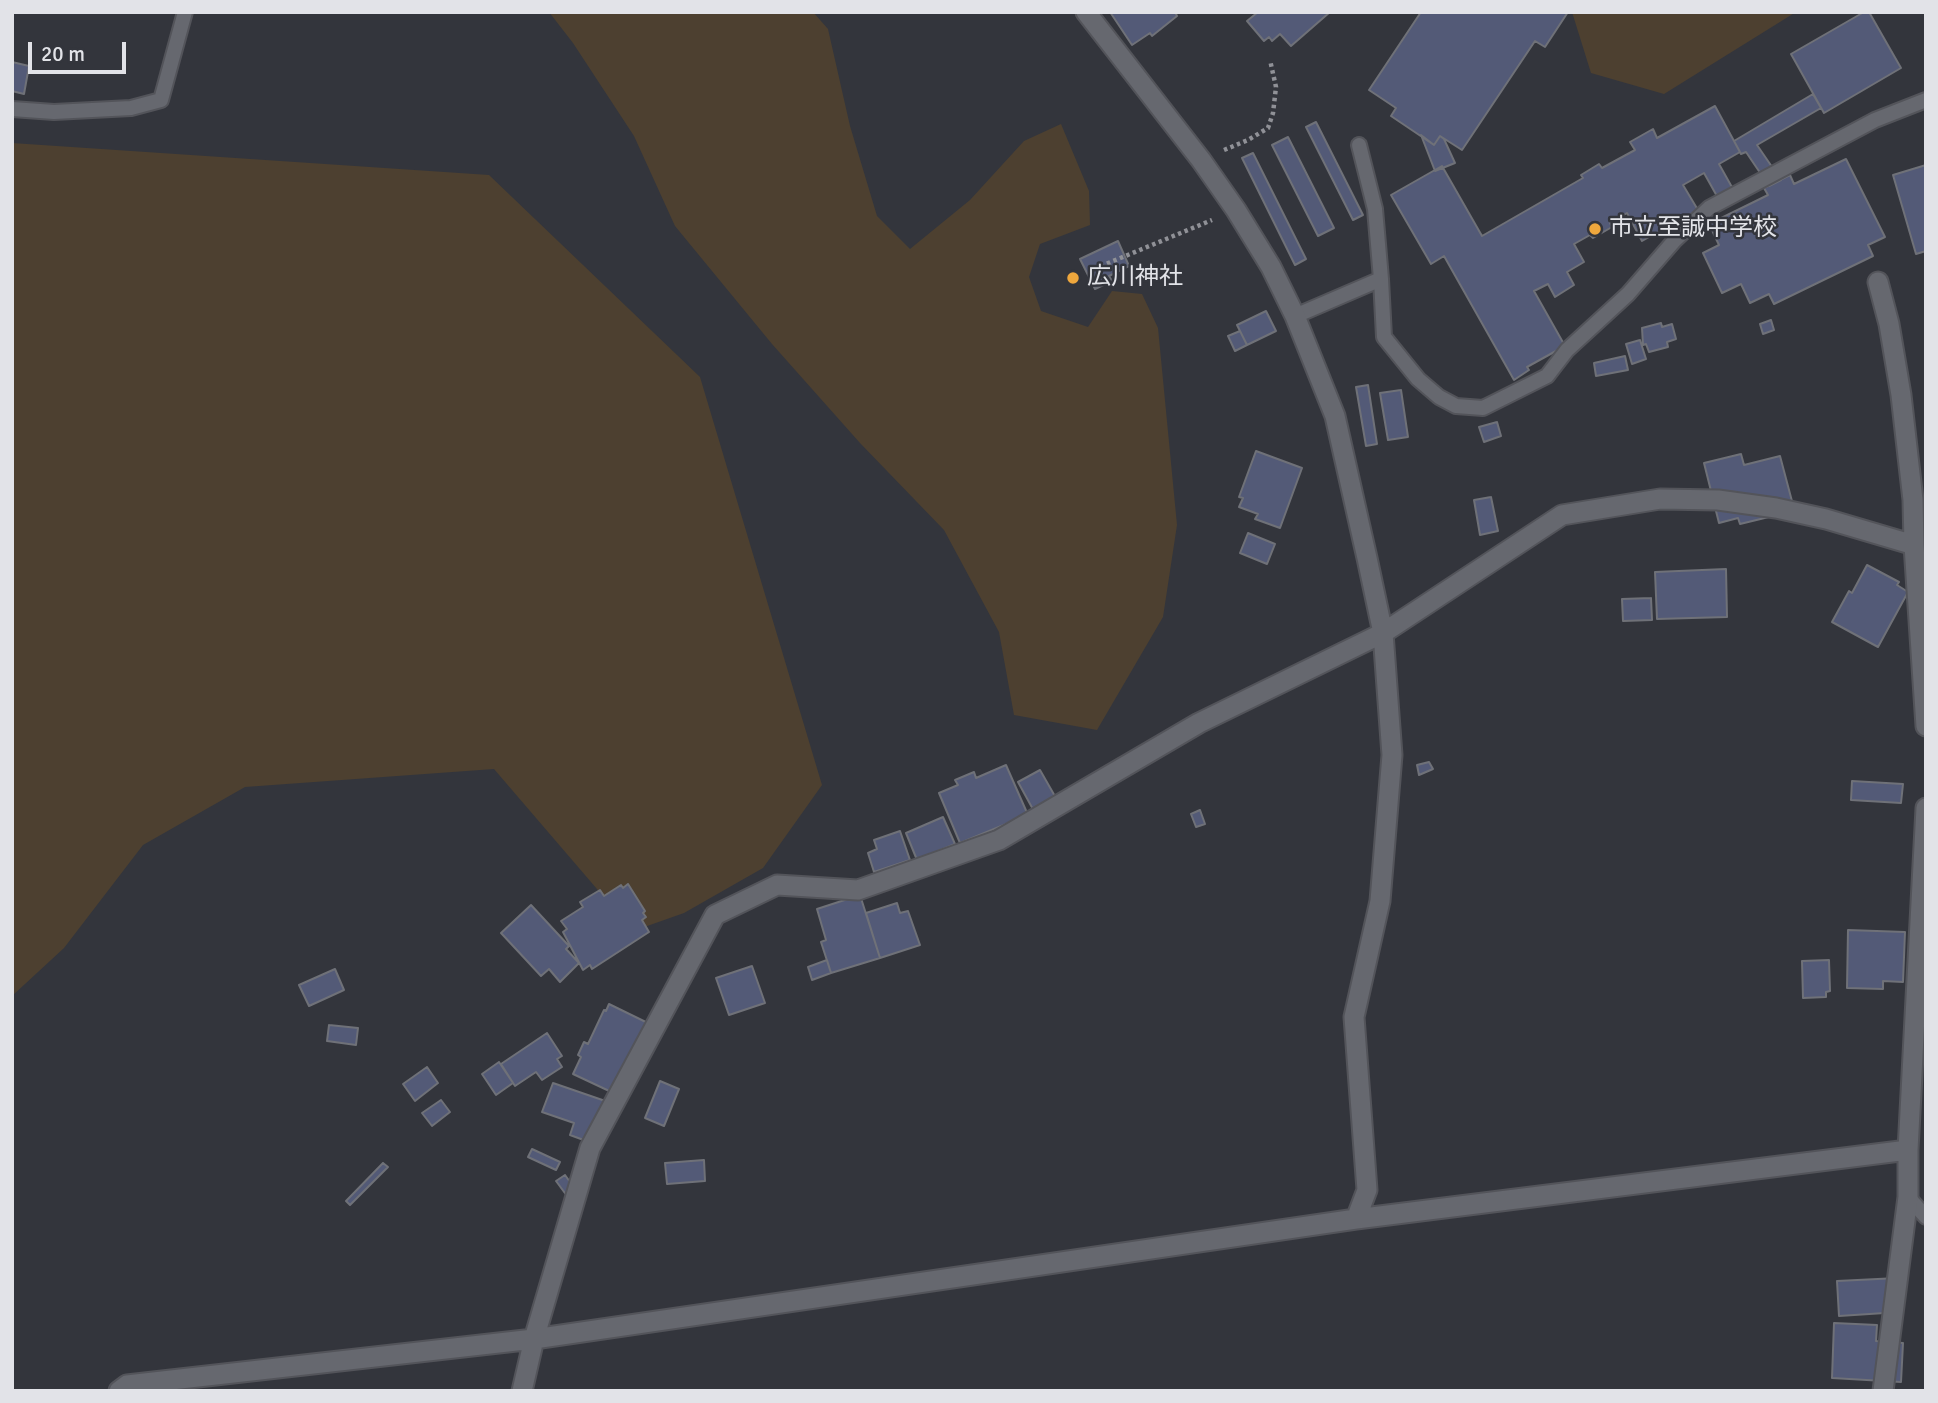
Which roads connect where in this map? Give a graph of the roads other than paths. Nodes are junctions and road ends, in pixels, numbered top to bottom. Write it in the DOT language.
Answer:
graph roads {
  1 [pos="185,12"];
  2 [pos="1086,12"];
  3 [pos="1926,100"];
  4 [pos="12,108"];
  5 [pos="1359,145"];
  6 [pos="1381,279"];
  7 [pos="1878,282"];
  8 [pos="1295,316"];
  9 [pos="1914,545"];
  10 [pos="1383,633"];
  11 [pos="1926,726"];
  12 [pos="1926,808"];
  13 [pos="1908,1150"];
  14 [pos="1908,1197"];
  15 [pos="1926,1216"];
  16 [pos="1356,1219"];
  17 [pos="534,1339"];
  18 [pos="119,1391"];
  19 [pos="522,1391"];
  20 [pos="1883,1391"];
  1 -- 4 [label="lane"];
  2 -- 8 [label="street"];
  3 -- 6 [label="lane"];
  5 -- 6 [label="lane"];
  6 -- 8 [label="lane"];
  7 -- 9 [label="street"];
  8 -- 10 [label="street"];
  9 -- 10 [label="street"];
  9 -- 11 [label="street"];
  10 -- 16 [label="street"];
  10 -- 17 [label="street"];
  12 -- 13 [label="street"];
  13 -- 14 [label="street"];
  13 -- 16 [label="street"];
  14 -- 15 [label="lane"];
  14 -- 20 [label="street"];
  16 -- 17 [label="street"];
  17 -- 18 [label="street"];
  17 -- 19 [label="street"];
}
